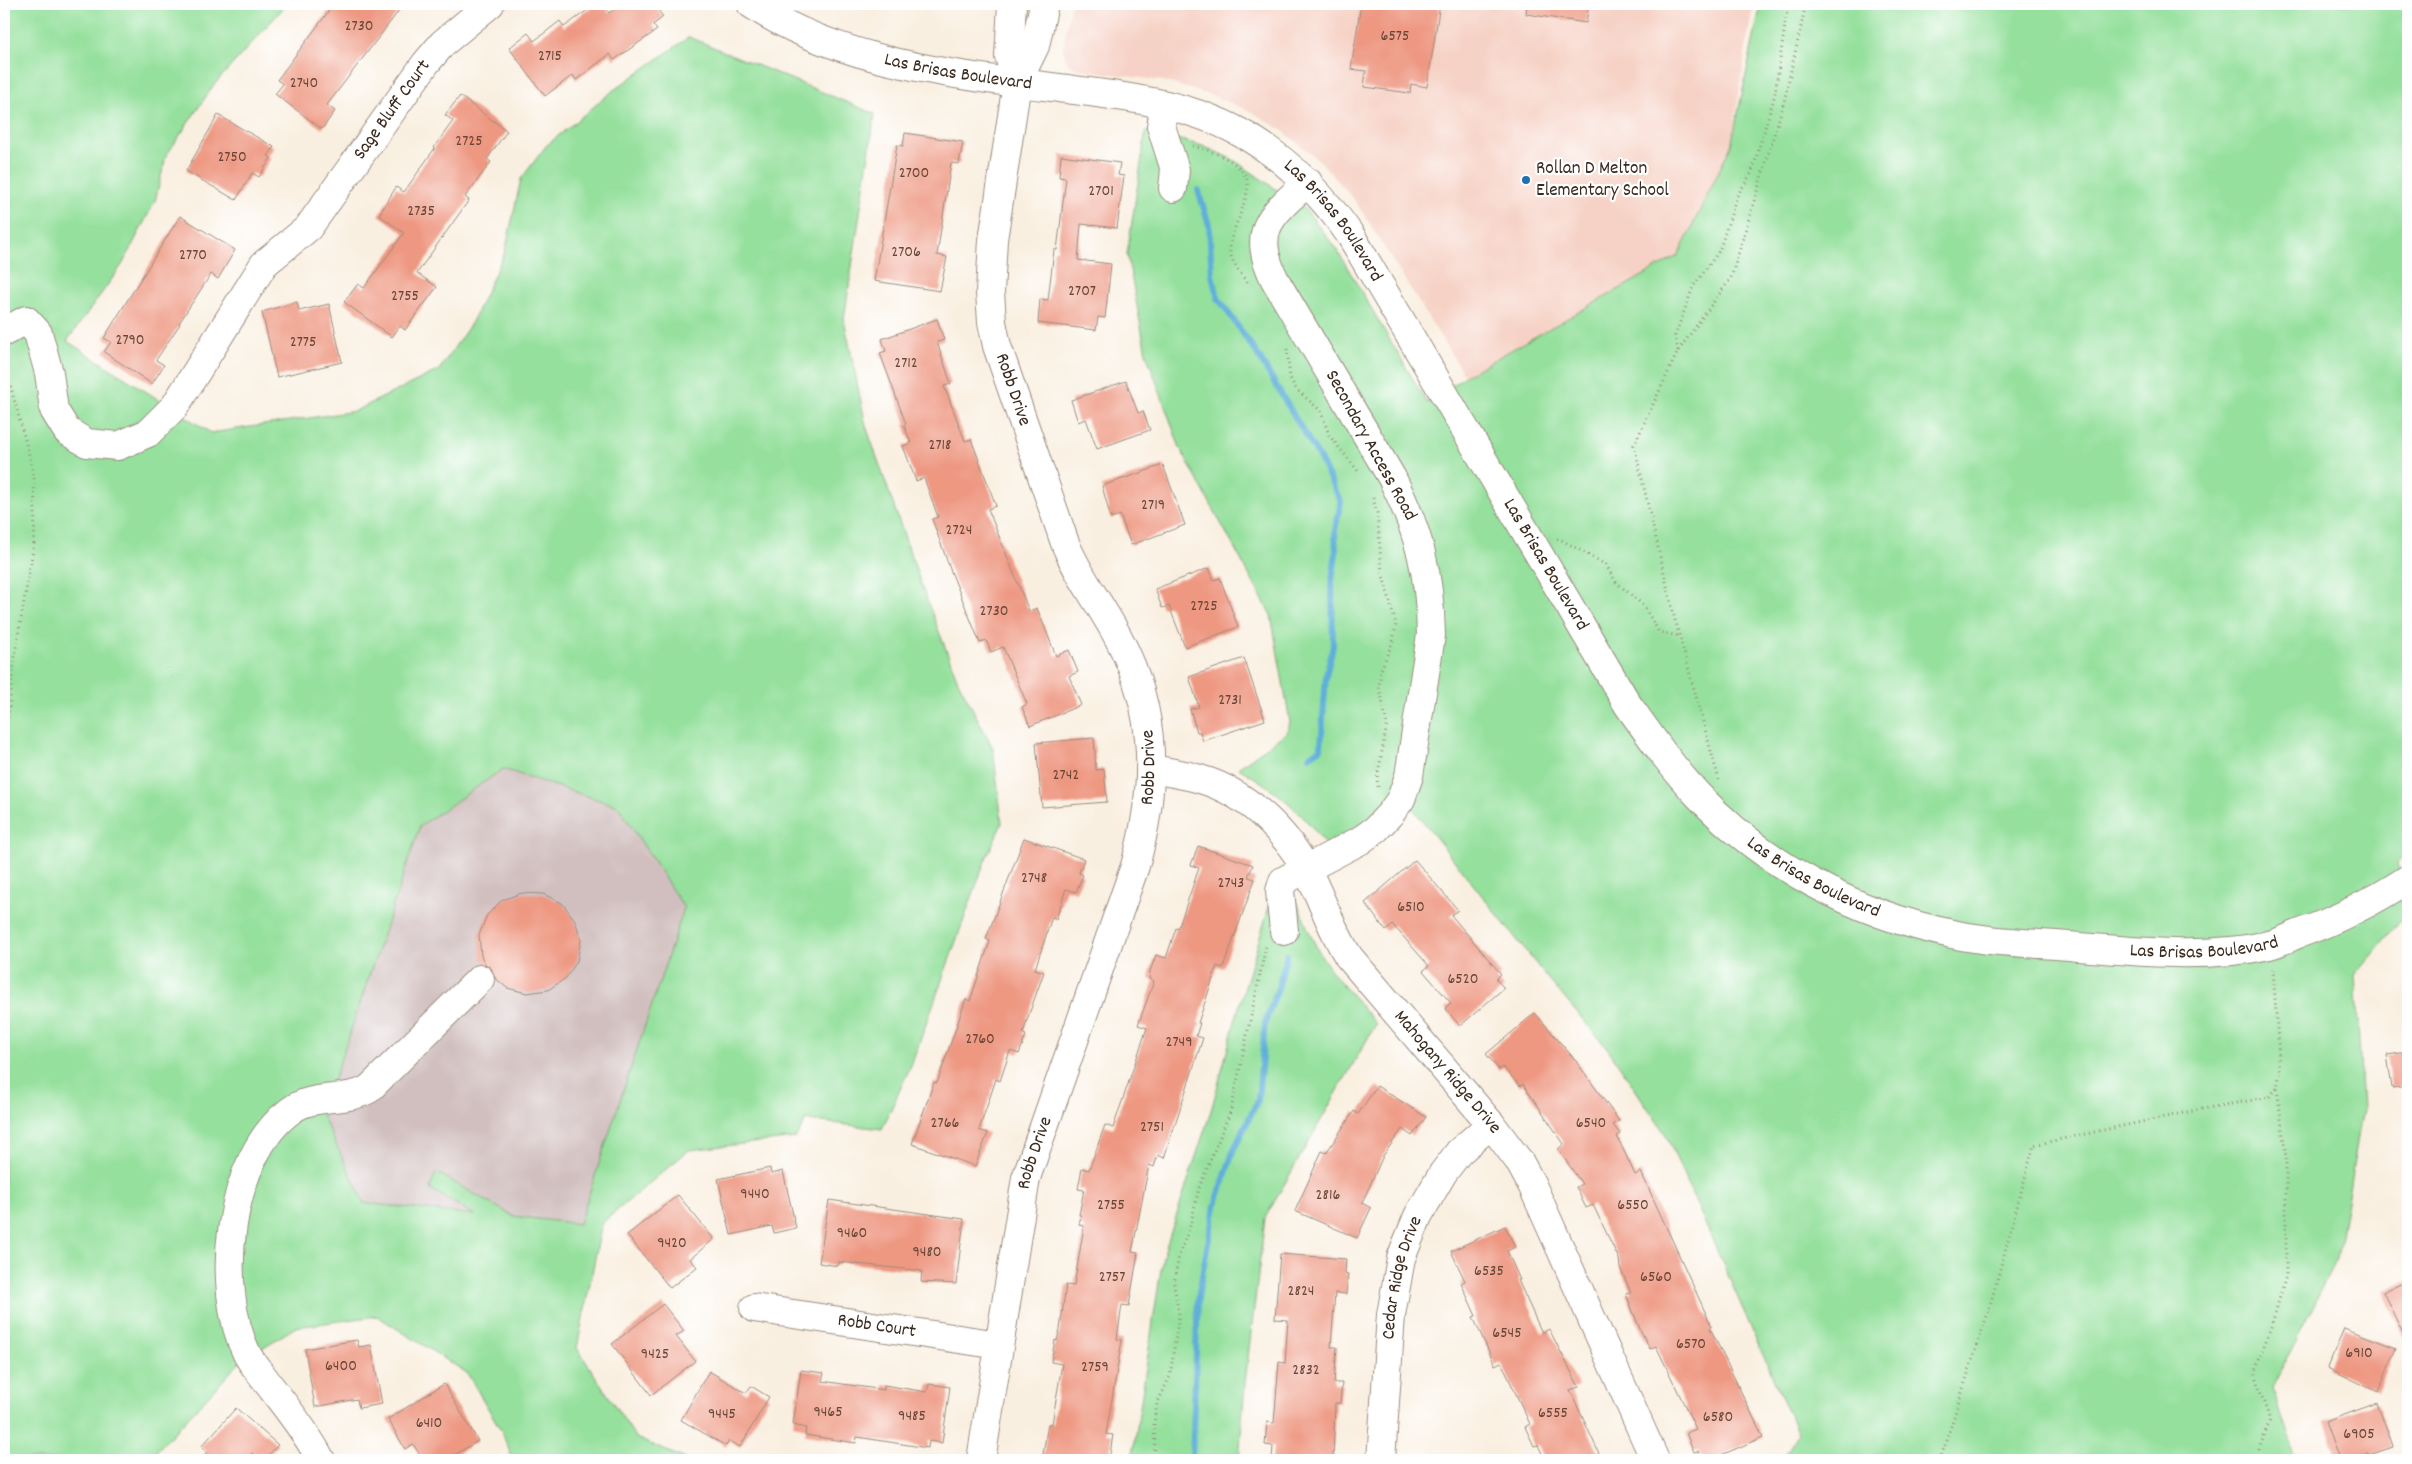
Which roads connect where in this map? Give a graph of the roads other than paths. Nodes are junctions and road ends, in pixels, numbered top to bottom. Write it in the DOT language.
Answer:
graph roads {
  1 [pos="490,4"];
  2 [pos="751,4"];
  3 [pos="1012,4"];
  4 [pos="1044,4"];
  5 [pos="1017,83"];
  6 [pos="1165,106"];
  7 [pos="1308,182"];
  8 [pos="1173,188"];
  9 [pos="4,332"];
  10 [pos="1152,769"];
  11 [pos="1307,870"];
  12 [pos="2408,879"];
  13 [pos="1276,936"];
  14 [pos="480,979"];
  15 [pos="1491,1124"];
  16 [pos="754,1308"];
  17 [pos="999,1345"];
  18 [pos="321,1460"];
  19 [pos="982,1460"];
  20 [pos="1380,1460"];
  21 [pos="1655,1460"];
  1 -- 9 [label="street, Sage Bluff Court"];
  2 -- 5 [label="street, Las Brisas Boulevard"];
  3 -- 5 [label="street, Robb Drive"];
  4 -- 5 [label="street, Robb Drive"];
  5 -- 6 [label="street, Las Brisas Boulevard"];
  5 -- 10 [label="street, Robb Drive"];
  6 -- 7 [label="street, Las Brisas Boulevard"];
  6 -- 8 [label="street"];
  7 -- 11 [label="street, Secondary Access Road"];
  7 -- 12 [label="street, Las Brisas Boulevard"];
  10 -- 11 [label="street, Mahogany Ridge Drive"];
  10 -- 17 [label="street, Robb Drive"];
  11 -- 13 [label="street, Secondary Access Road"];
  11 -- 15 [label="street, Mahogany Ridge Drive"];
  14 -- 18 [label="street"];
  15 -- 20 [label="street, Cedar Ridge Drive"];
  15 -- 21 [label="street, Mahogany Ridge Drive"];
  16 -- 17 [label="street, Robb Court"];
  17 -- 19 [label="street, Robb Drive"];
}
